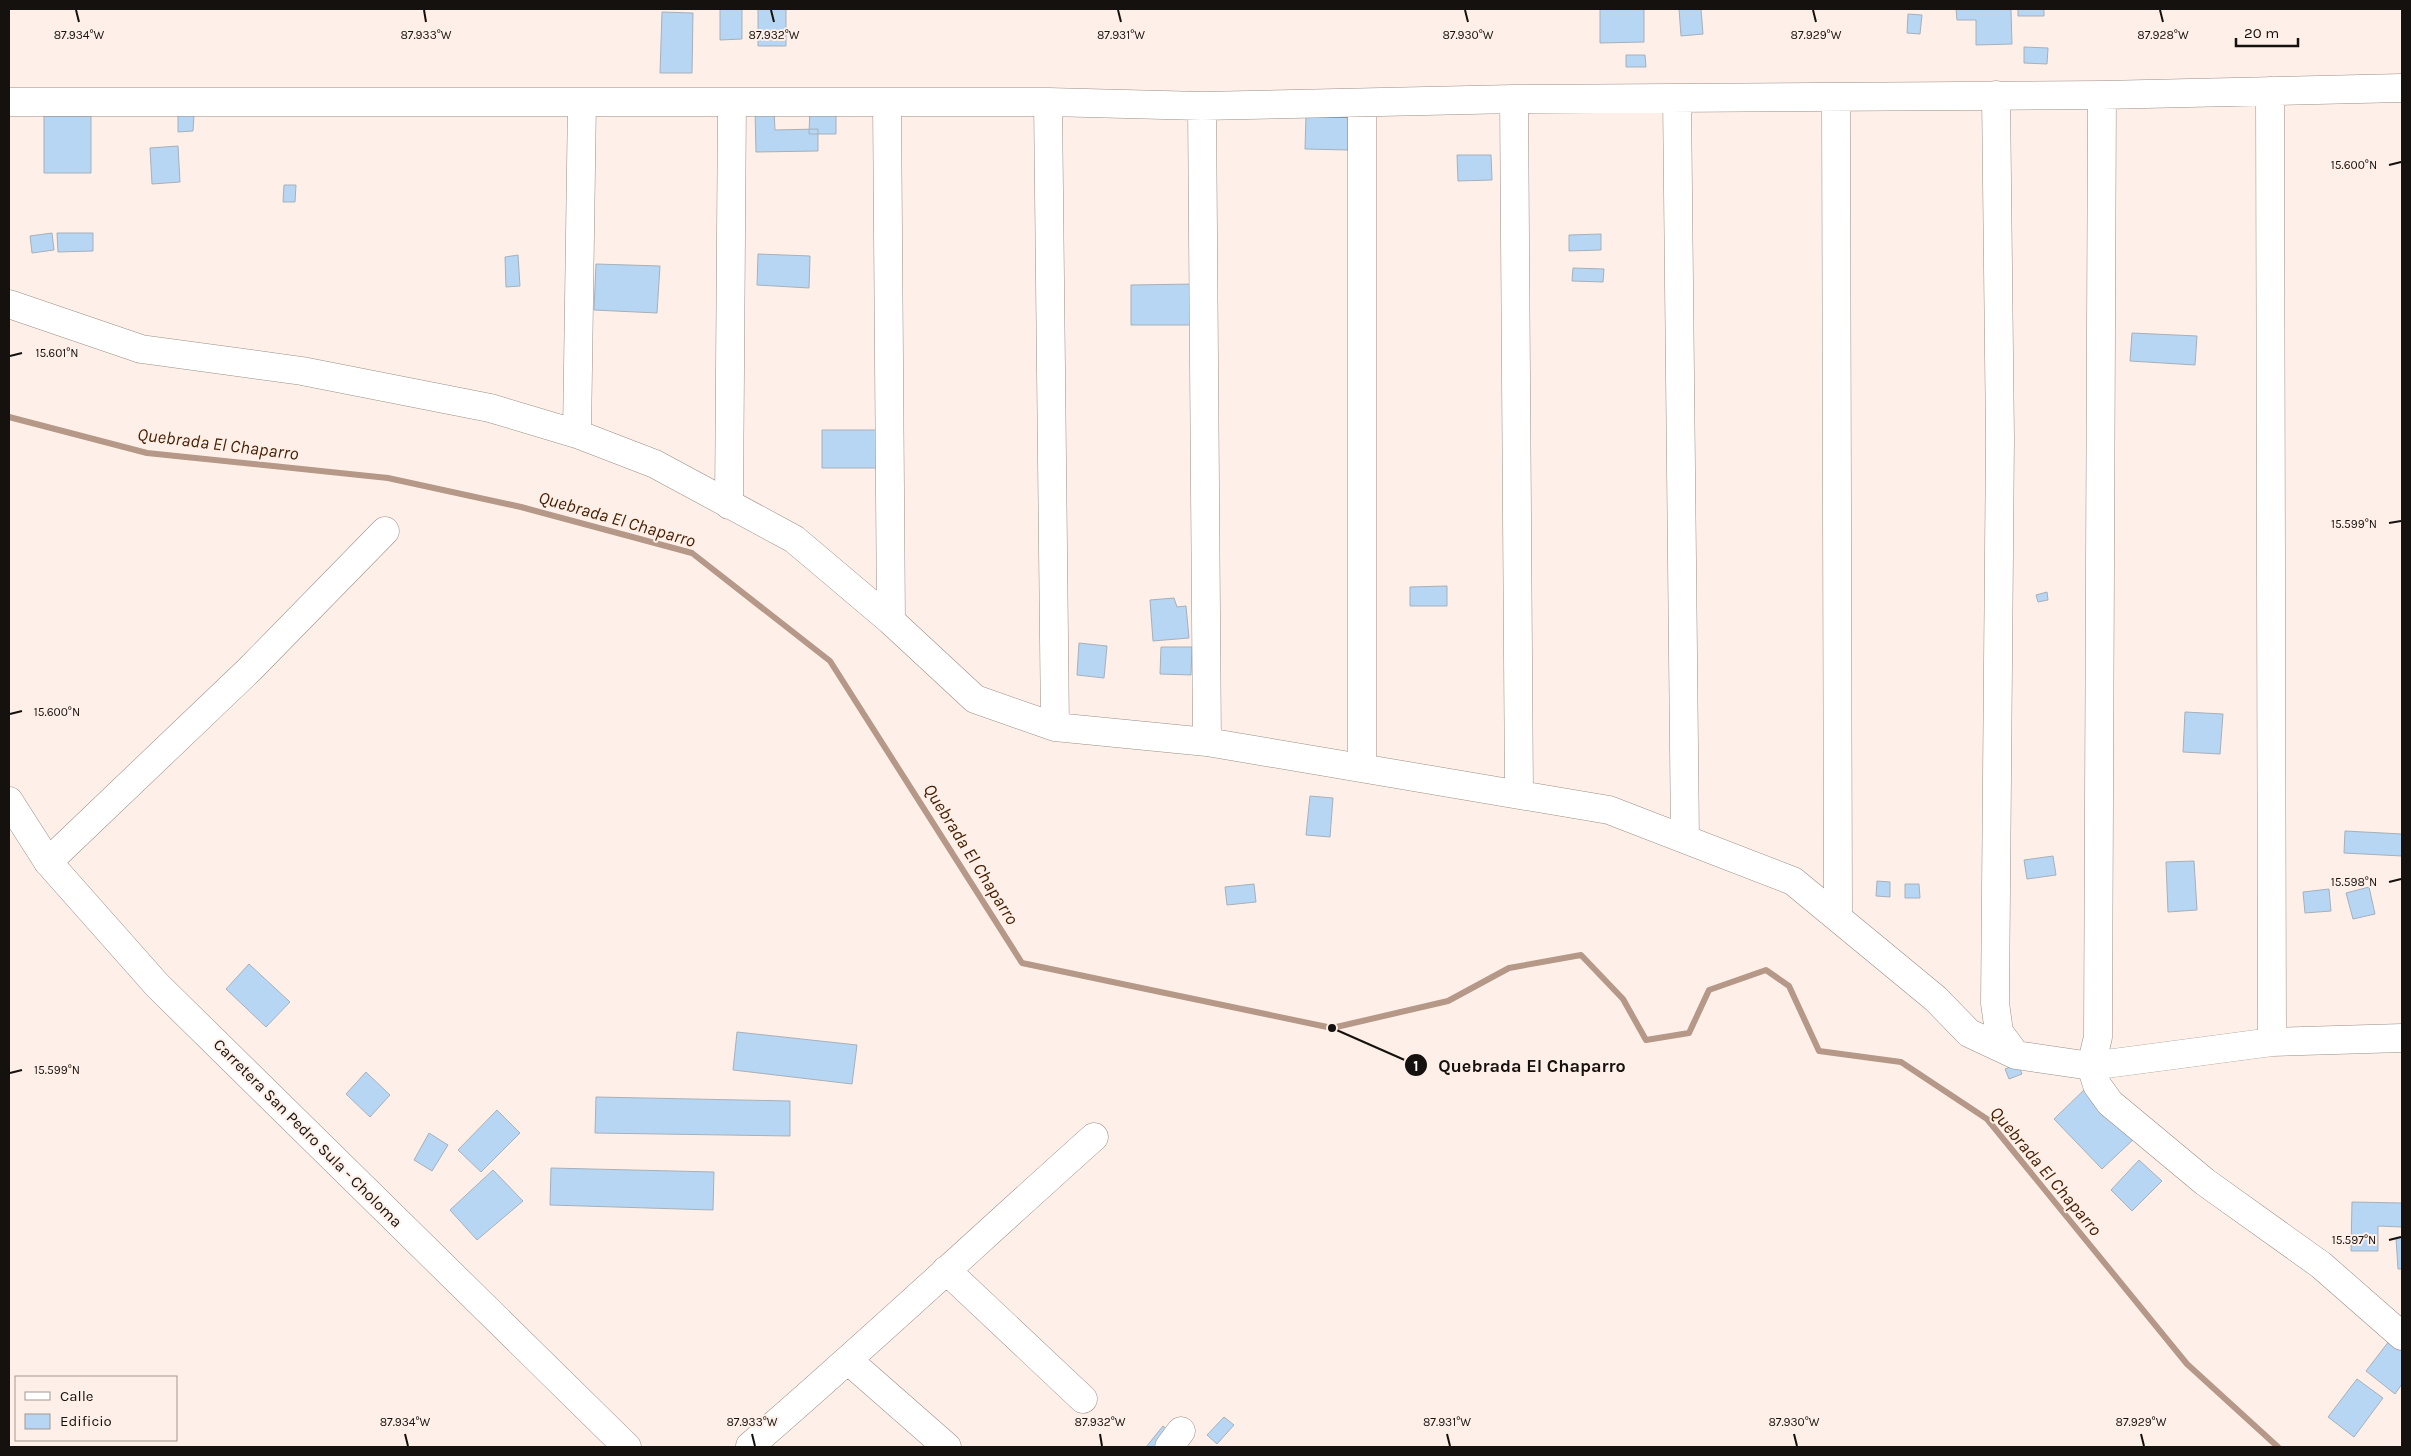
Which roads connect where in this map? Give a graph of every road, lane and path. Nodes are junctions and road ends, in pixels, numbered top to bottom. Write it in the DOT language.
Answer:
graph roads {
  1 [pos="2402,88"];
  2 [pos="2270,91"];
  3 [pos="2102,95"];
  4 [pos="1996,96"];
  5 [pos="1836,97"];
  6 [pos="1677,98"];
  7 [pos="1514,100"];
  8 [pos="9,102"];
  9 [pos="582,102"];
  10 [pos="732,102"];
  11 [pos="887,102"];
  12 [pos="1048,102"];
  13 [pos="1362,103"];
  14 [pos="1202,106"];
  15 [pos="9,304"];
  16 [pos="577,434"];
  17 [pos="730,505"];
  18 [pos="385,530"];
  19 [pos="891,621"];
  20 [pos="1055,727"];
  21 [pos="1207,742"];
  22 [pos="1362,768"];
  23 [pos="1519,794"];
  24 [pos="9,801"];
  25 [pos="1685,839"];
  26 [pos="48,862"];
  27 [pos="1838,918"];
  28 [pos="2402,1038"];
  29 [pos="2272,1042"];
  30 [pos="2016,1055"];
  31 [pos="2091,1066"];
  32 [pos="1094,1137"];
  33 [pos="946,1270"];
  34 [pos="2402,1336"];
  35 [pos="849,1361"];
  36 [pos="1082,1399"];
  37 [pos="627,1447"];
  38 [pos="752,1447"];
  39 [pos="947,1447"];
  1 -- 2 [label="street"];
  2 -- 3 [label="street"];
  2 -- 29 [label="street"];
  3 -- 4 [label="street"];
  3 -- 31 [label="street"];
  4 -- 5 [label="street"];
  4 -- 30 [label="street"];
  5 -- 6 [label="street"];
  5 -- 27 [label="street"];
  6 -- 7 [label="street"];
  6 -- 25 [label="street"];
  7 -- 13 [label="street"];
  7 -- 23 [label="street"];
  8 -- 9 [label="street"];
  9 -- 10 [label="street"];
  9 -- 16 [label="street"];
  10 -- 11 [label="street"];
  10 -- 17 [label="street"];
  11 -- 12 [label="street"];
  11 -- 19 [label="street"];
  12 -- 14 [label="street"];
  12 -- 20 [label="street"];
  13 -- 14 [label="street"];
  13 -- 22 [label="street"];
  14 -- 21 [label="street"];
  15 -- 16 [label="street"];
  16 -- 17 [label="street"];
  17 -- 19 [label="street"];
  18 -- 26 [label="street"];
  19 -- 20 [label="street"];
  20 -- 21 [label="street"];
  21 -- 22 [label="street"];
  22 -- 23 [label="street"];
  23 -- 25 [label="street"];
  24 -- 26 [label="street, Carretera San Pedro Sula - Choloma"];
  25 -- 27 [label="street"];
  26 -- 37 [label="street, Carretera San Pedro Sula - Choloma"];
  27 -- 30 [label="street"];
  28 -- 29 [label="street"];
  29 -- 31 [label="street"];
  30 -- 31 [label="street"];
  31 -- 34 [label="street"];
  32 -- 33 [label="street"];
  33 -- 35 [label="street"];
  33 -- 36 [label="street"];
  35 -- 38 [label="street"];
  35 -- 39 [label="street"];
}
